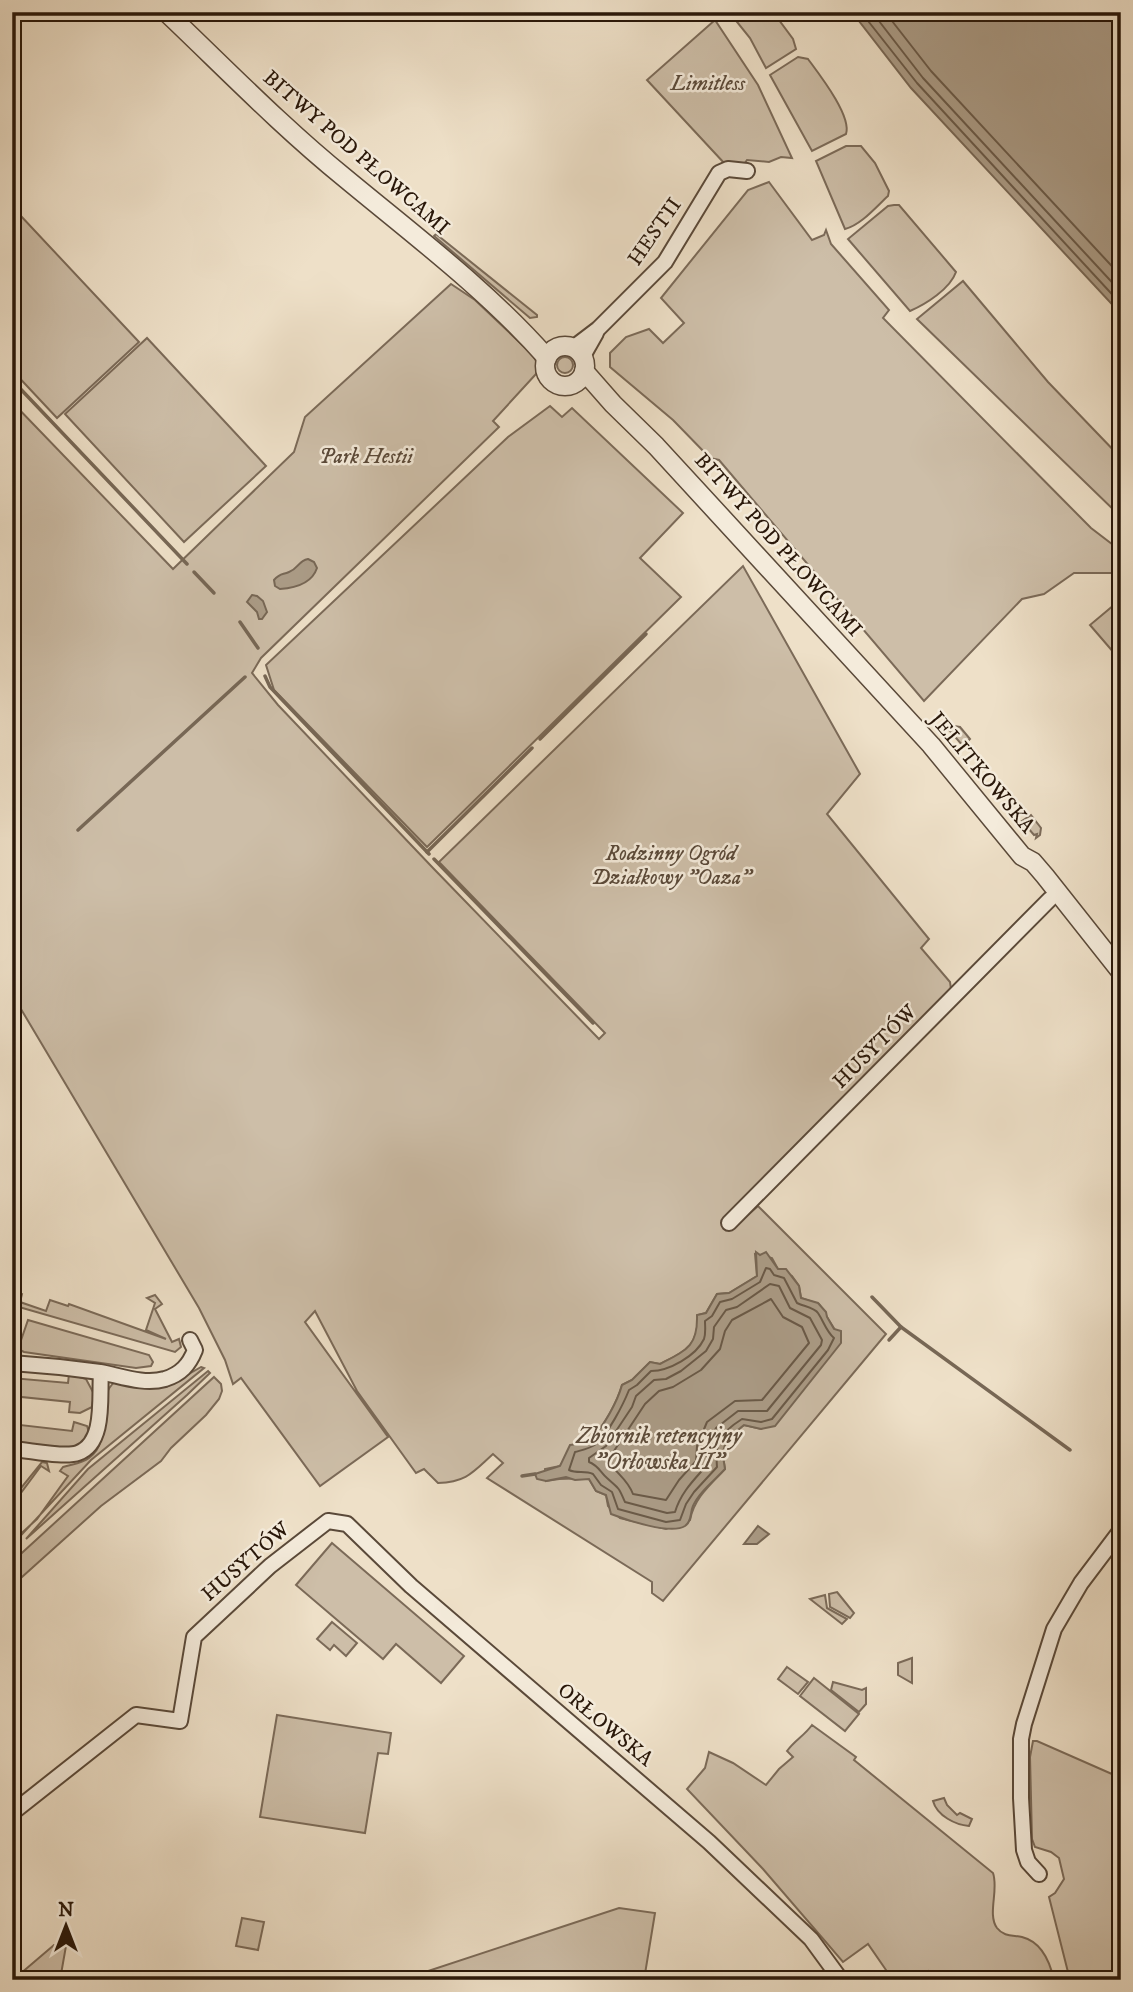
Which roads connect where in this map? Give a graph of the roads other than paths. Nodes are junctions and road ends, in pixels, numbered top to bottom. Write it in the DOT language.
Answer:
graph roads {
  1 [pos="166,12"];
  2 [pos="747,171"];
  3 [pos="570,361"];
  4 [pos="906,719"];
  5 [pos="1022,856"];
  6 [pos="1050,900"];
  7 [pos="1121,972"];
  8 [pos="1121,986"];
  9 [pos="729,1223"];
  10 [pos="190,1340"];
  11 [pos="12,1363"];
  12 [pos="101,1373"];
  13 [pos="12,1449"];
  14 [pos="328,1521"];
  15 [pos="1121,1530"];
  16 [pos="12,1813"];
  17 [pos="1039,1874"];
  18 [pos="841,1980"];
  1 -- 3 [label="street, BITWY POD PŁOWCAMI"];
  2 -- 3 [label="street, HESTII"];
  3 -- 4 [label="street, BITWY POD PŁOWCAMI"];
  4 -- 5 [label="street, JELITKOWSKA"];
  5 -- 6 [label="street, JELITKOWSKA"];
  5 -- 7 [label="street, JELITKOWSKA"];
  6 -- 8 [label="street, JELITKOWSKA"];
  6 -- 9 [label="street, HUSYTÓW"];
  10 -- 12 [label="street"];
  11 -- 12 [label="street"];
  12 -- 13 [label="street"];
  14 -- 16 [label="street, HUSYTÓW"];
  14 -- 18 [label="street, ORŁOWSKA"];
  15 -- 17 [label="street"];
}
